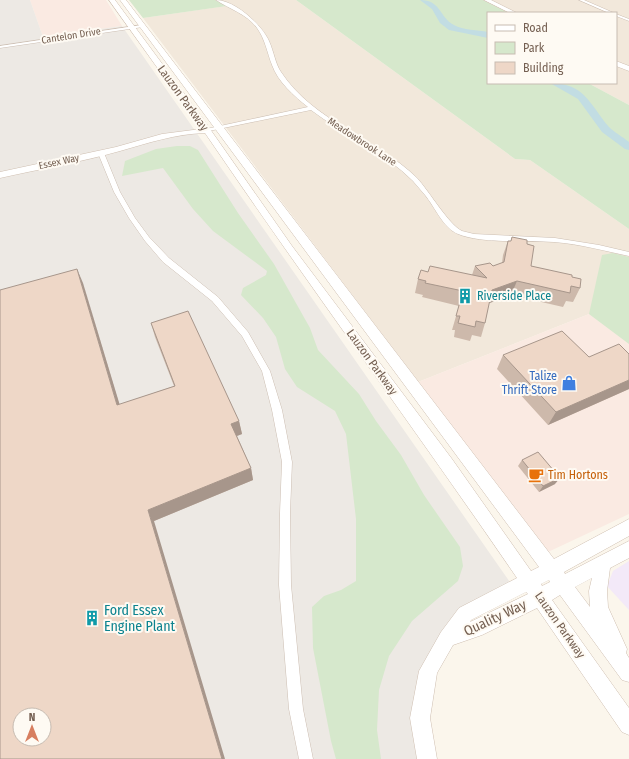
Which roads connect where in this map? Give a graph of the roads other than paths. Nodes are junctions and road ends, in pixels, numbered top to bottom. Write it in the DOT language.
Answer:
graph roads {
  1 [pos="112,0"];
  2 [pos="123,0"];
  3 [pos="218,0"];
  4 [pos="487,0"];
  5 [pos="581,0"];
  6 [pos="512,12"];
  7 [pos="610,12"];
  8 [pos="617,15"];
  9 [pos="629,20"];
  10 [pos="142,26"];
  11 [pos="131,27"];
  12 [pos="0,47"];
  13 [pos="617,63"];
  14 [pos="629,69"];
  15 [pos="311,108"];
  16 [pos="213,130"];
  17 [pos="101,153"];
  18 [pos="0,175"];
  19 [pos="629,254"];
  20 [pos="629,527"];
  21 [pos="629,549"];
  22 [pos="603,563"];
  23 [pos="551,569"];
  24 [pos="529,581"];
  25 [pos="563,584"];
  26 [pos="540,597"];
  27 [pos="447,638"];
  28 [pos="629,673"];
  29 [pos="629,725"];
  30 [pos="306,759"];
  31 [pos="427,759"];
  1 -- 11 [label="main road, Lauzon Parkway"];
  2 -- 10 [label="main road, Lauzon Parkway"];
  3 -- 15 [label="street, Meadowbrook Lane"];
  4 -- 6 [label="main road"];
  5 -- 7 [label="street"];
  8 -- 9 [label="street"];
  10 -- 11 [label="street, Cantelon Drive"];
  10 -- 16 [label="main road, Lauzon Parkway"];
  11 -- 12 [label="street, Cantelon Drive"];
  11 -- 16 [label="main road, Lauzon Parkway"];
  13 -- 14 [label="main road"];
  15 -- 16 [label="street, Essex Way"];
  15 -- 19 [label="street, Meadowbrook Lane"];
  16 -- 17 [label="main road, Essex Way"];
  16 -- 23 [label="main road, Lauzon Parkway"];
  16 -- 24 [label="main road, Lauzon Parkway"];
  17 -- 18 [label="main road, Essex Way"];
  17 -- 30 [label="street"];
  20 -- 23 [label="main road, Quality Way"];
  21 -- 22 [label="main road, Quality Way"];
  22 -- 25 [label="main road, Quality Way"];
  22 -- 28 [label="main road"];
  23 -- 24 [label="main road, Quality Way"];
  23 -- 25 [label="main road, Lauzon Parkway"];
  24 -- 26 [label="main road, Lauzon Parkway"];
  24 -- 27 [label="main road, Quality Way"];
  25 -- 26 [label="main road, Quality Way"];
  25 -- 28 [label="main road, Lauzon Parkway"];
  26 -- 27 [label="main road, Quality Way"];
  26 -- 29 [label="main road, Lauzon Parkway"];
  27 -- 31 [label="main road, Quality Way"];
}
